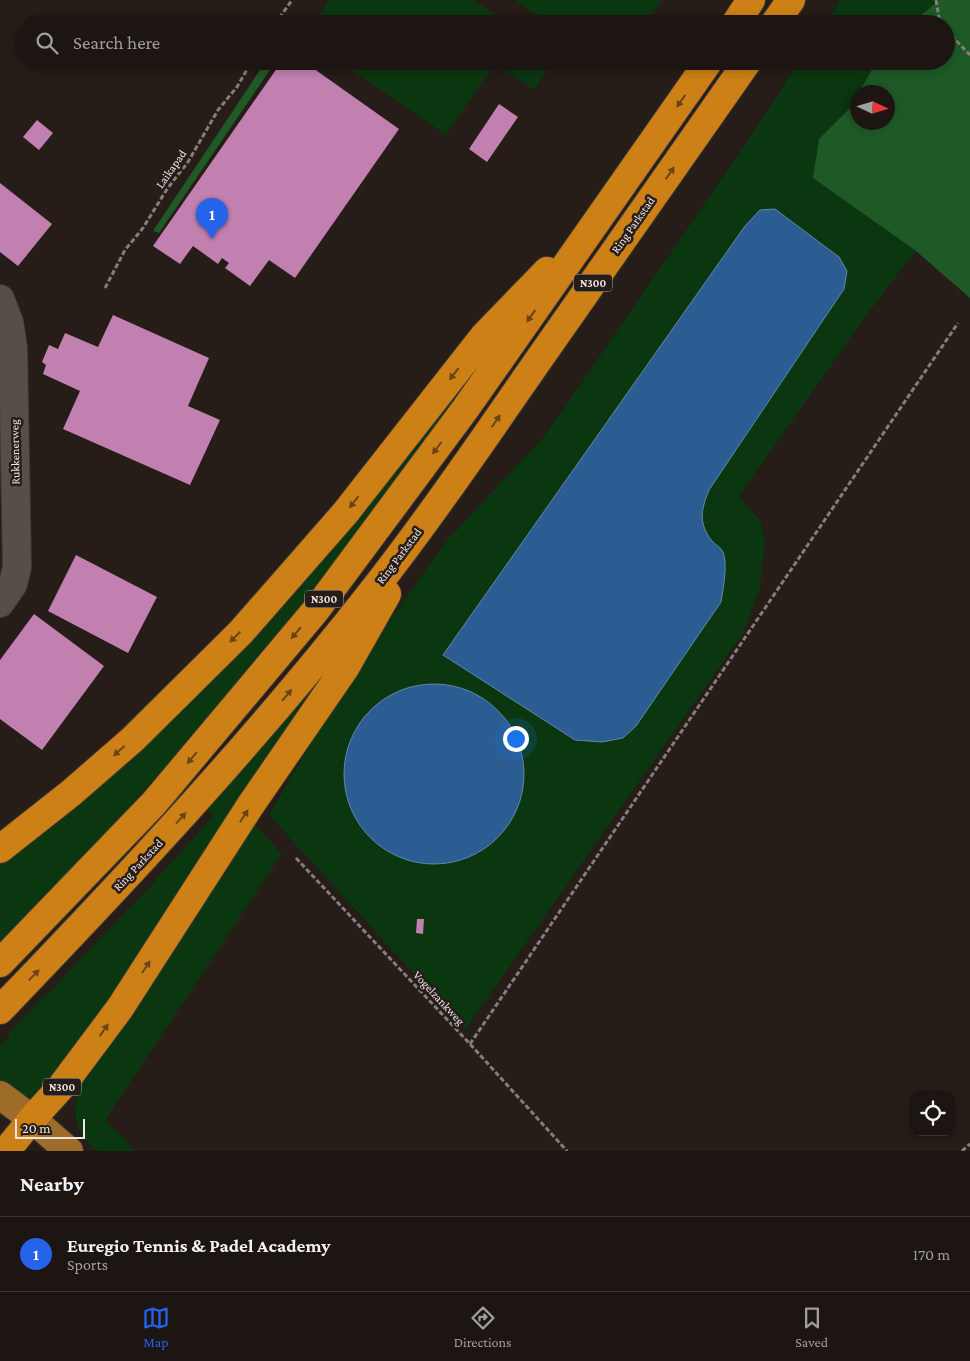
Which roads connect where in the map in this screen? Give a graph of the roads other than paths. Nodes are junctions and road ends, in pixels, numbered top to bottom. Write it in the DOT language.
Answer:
graph roads {
  1 [pos="751,0"];
  2 [pos="791,0"];
  3 [pos="741,15"];
  4 [pos="780,15"];
  5 [pos="703,70"];
  6 [pos="742,70"];
  7 [pos="610,204"];
  8 [pos="0,298"];
  9 [pos="438,504"];
  10 [pos="0,603"];
  11 [pos="0,848"];
  12 [pos="0,962"];
  13 [pos="0,1010"];
  14 [pos="0,1095"];
  15 [pos="32,1119"];
  16 [pos="7,1147"];
  17 [pos="69,1151"];
  1 -- 3 [label="highway"];
  2 -- 4 [label="highway"];
  5 -- 7 [label="highway, N300, one-way"];
  9 -- 6 [label="highway, Ring Parkstad / N300, one-way"];
  7 -- 11 [label="highway, N300, one-way"];
  7 -- 12 [label="highway, N300, one-way"];
  8 -- 10 [label="street, Rukkenerweg"];
  13 -- 9 [label="highway, Ring Parkstad / N300, one-way"];
  15 -- 9 [label="highway, N300, one-way"];
  14 -- 15 [label="main road"];
  15 -- 16 [label="highway, N300"];
  15 -- 17 [label="main road"];
}
